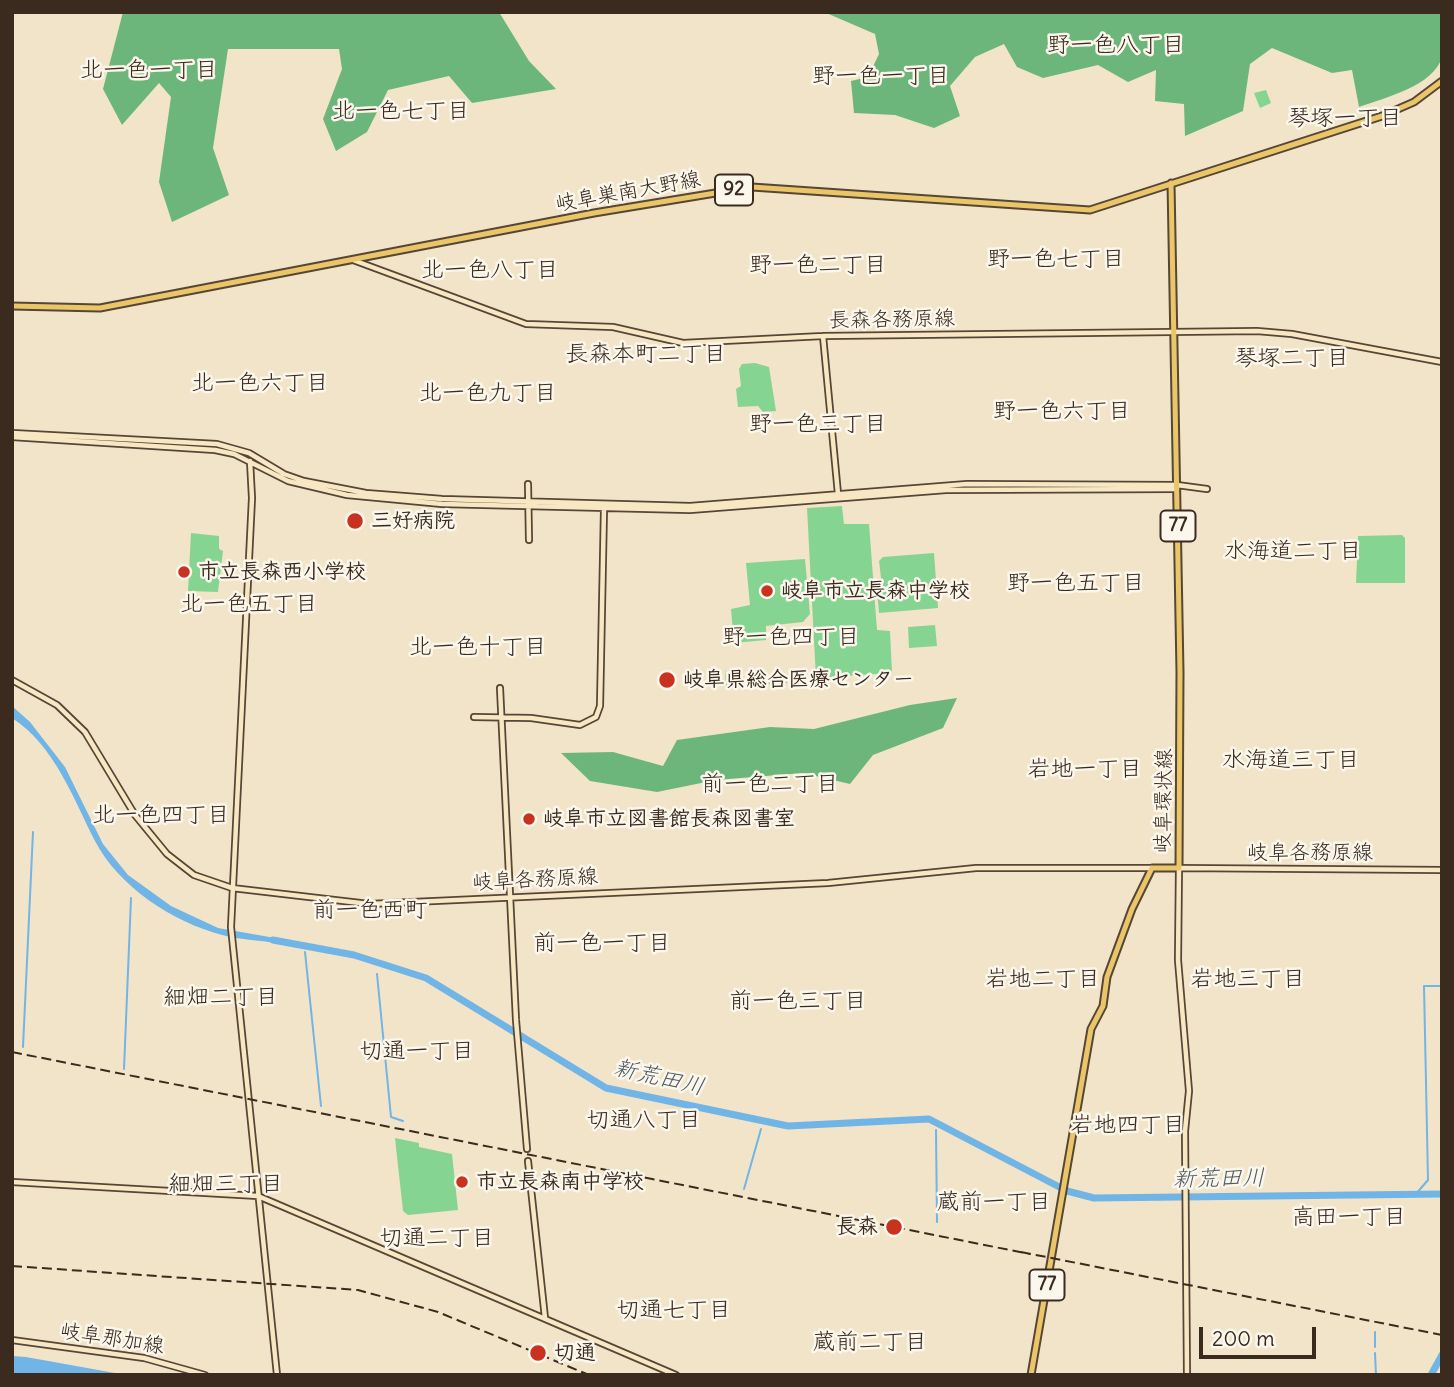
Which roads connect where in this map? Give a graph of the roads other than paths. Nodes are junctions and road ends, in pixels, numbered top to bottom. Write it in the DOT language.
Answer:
graph roads {
  1 [pos="1442,81"];
  2 [pos="1171,183"];
  3 [pos="353,261"];
  4 [pos="12,306"];
  5 [pos="1175,332"];
  6 [pos="823,336"];
  7 [pos="1442,362"];
  8 [pos="12,435"];
  9 [pos="250,461"];
  10 [pos="528,484"];
  11 [pos="1177,487"];
  12 [pos="1207,489"];
  13 [pos="838,496"];
  14 [pos="528,504"];
  15 [pos="604,509"];
  16 [pos="529,540"];
  17 [pos="12,680"];
  18 [pos="500,688"];
  19 [pos="474,717"];
  20 [pos="500,718"];
  21 [pos="1152,868"];
  22 [pos="1179,869"];
  23 [pos="1442,870"];
  24 [pos="232,888"];
  25 [pos="509,897"];
  26 [pos="527,1149"];
  27 [pos="528,1161"];
  28 [pos="12,1182"];
  29 [pos="258,1196"];
  30 [pos="545,1318"];
  31 [pos="12,1340"];
  32 [pos="205,1375"];
  33 [pos="277,1375"];
  34 [pos="676,1375"];
  35 [pos="1031,1375"];
  36 [pos="1187,1375"];
  1 -- 2 [label="main road, 岐阜巣南大野線 / 92"];
  2 -- 3 [label="main road, 岐阜巣南大野線 / 92"];
  2 -- 5 [label="main road, 岐阜環状線 / 77"];
  3 -- 4 [label="main road, 岐阜巣南大野線 / 92"];
  3 -- 6 [label="street, 長森各務原線"];
  5 -- 6 [label="street, 長森各務原線"];
  5 -- 7 [label="street, 長森各務原線"];
  5 -- 11 [label="main road, 岐阜環状線 / 77"];
  6 -- 13 [label="street"];
  8 -- 9 [label="street"];
  8 -- 14 [label="street"];
  9 -- 14 [label="street"];
  9 -- 24 [label="street"];
  10 -- 14 [label="street"];
  11 -- 12 [label="street"];
  11 -- 13 [label="street"];
  11 -- 22 [label="main road, 岐阜環状線 / 77"];
  13 -- 14 [label="street"];
  13 -- 15 [label="street"];
  14 -- 15 [label="street"];
  14 -- 16 [label="street"];
  15 -- 20 [label="street"];
  17 -- 24 [label="street, 岐阜各務原線"];
  18 -- 20 [label="street"];
  19 -- 20 [label="street"];
  20 -- 25 [label="street"];
  21 -- 22 [label="main road, 岐阜環状線"];
  21 -- 25 [label="street, 岐阜各務原線"];
  21 -- 35 [label="main road, 岐阜環状線 / 77"];
  22 -- 23 [label="street, 岐阜各務原線"];
  22 -- 36 [label="street"];
  24 -- 25 [label="street, 岐阜各務原線"];
  24 -- 29 [label="street"];
  25 -- 26 [label="street"];
  27 -- 30 [label="street"];
  28 -- 29 [label="street"];
  29 -- 30 [label="street"];
  29 -- 33 [label="street"];
  30 -- 34 [label="street"];
  31 -- 32 [label="street, 岐阜那加線"];
}
